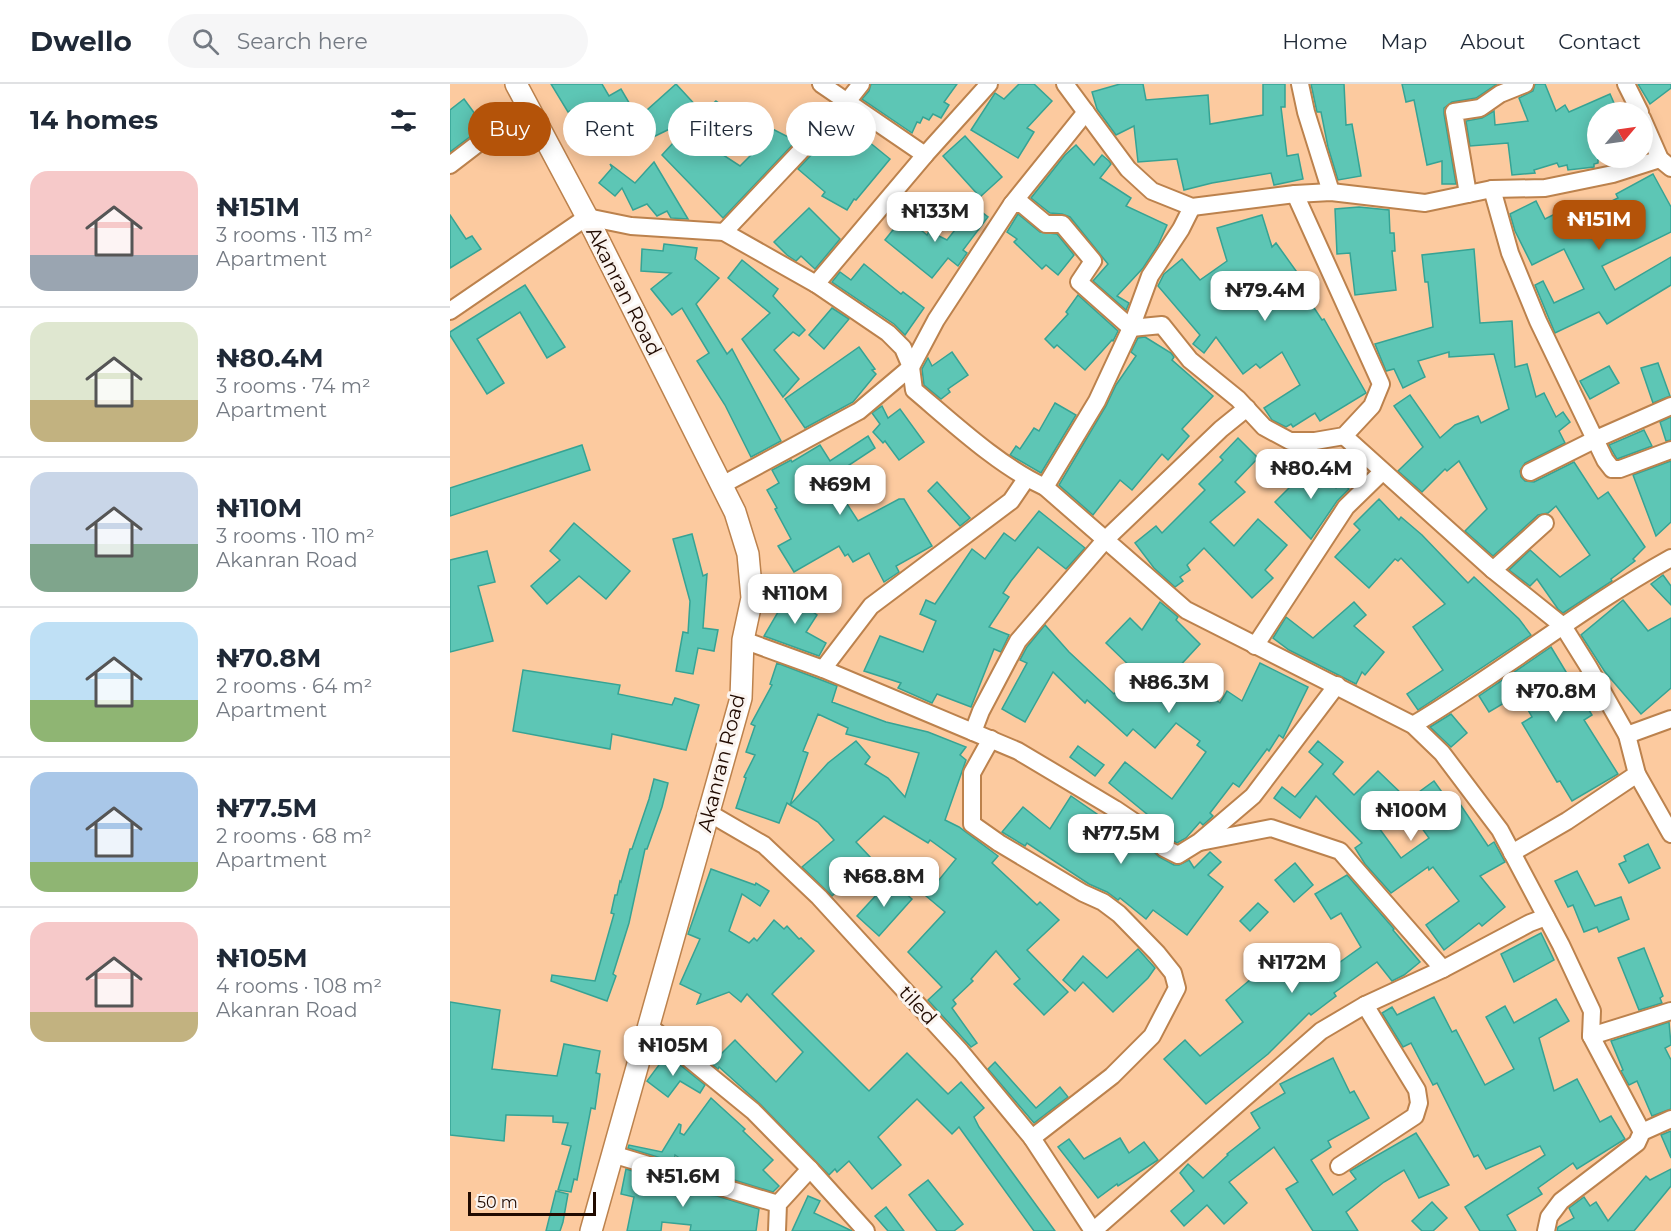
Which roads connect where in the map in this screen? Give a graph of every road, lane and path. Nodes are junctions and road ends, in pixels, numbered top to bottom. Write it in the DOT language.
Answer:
graph roads {
  1 [pos="516,84"];
  2 [pos="821,84"];
  3 [pos="861,84"];
  4 [pos="989,84"];
  5 [pos="1065,84"];
  6 [pos="1300,84"];
  7 [pos="1525,84"];
  8 [pos="1626,84"];
  9 [pos="525,102"];
  10 [pos="845,102"];
  11 [pos="847,102"];
  12 [pos="1635,102"];
  13 [pos="1086,112"];
  14 [pos="876,123"];
  15 [pos="1653,139"];
  16 [pos="551,150"];
  17 [pos="468,151"];
  18 [pos="925,155"];
  19 [pos="796,156"];
  20 [pos="1666,164"];
  21 [pos="450,165"];
  22 [pos="1492,189"];
  23 [pos="1331,192"];
  24 [pos="1295,194"];
  25 [pos="1468,194"];
  26 [pos="1012,204"];
  27 [pos="1192,207"];
  28 [pos="587,217"];
  29 [pos="724,232"];
  30 [pos="816,284"];
  31 [pos="450,310"];
  32 [pos="1131,328"];
  33 [pos="911,367"];
  34 [pos="1671,406"];
  35 [pos="1247,408"];
  36 [pos="1344,436"];
  37 [pos="1596,438"];
  38 [pos="1671,450"];
  39 [pos="1382,472"];
  40 [pos="1530,472"];
  41 [pos="1026,479"];
  42 [pos="722,485"];
  43 [pos="1045,488"];
  44 [pos="1545,523"];
  45 [pos="1106,539"];
  46 [pos="1671,558"];
  47 [pos="1493,570"];
  48 [pos="1563,626"];
  49 [pos="743,640"];
  50 [pos="1255,646"];
  51 [pos="823,669"];
  52 [pos="1337,685"];
  53 [pos="1671,719"];
  54 [pos="1413,725"];
  55 [pos="973,732"];
  56 [pos="1627,735"];
  57 [pos="991,740"];
  58 [pos="1637,774"];
  59 [pos="710,813"];
  60 [pos="1671,834"];
  61 [pos="1199,842"];
  62 [pos="1512,853"];
  63 [pos="1546,917"];
  64 [pos="1443,969"];
  65 [pos="1365,1005"];
  66 [pos="1592,1011"];
  67 [pos="1671,1011"];
  68 [pos="649,1026"];
  69 [pos="1618,1028"];
  70 [pos="1591,1036"];
  71 [pos="1671,1119"];
  72 [pos="1642,1132"];
  73 [pos="1032,1138"];
  74 [pos="612,1154"];
  75 [pos="1339,1166"];
  76 [pos="810,1169"];
  77 [pos="778,1204"];
  78 [pos="591,1231"];
  79 [pos="777,1231"];
  80 [pos="866,1231"];
  81 [pos="1093,1231"];
  82 [pos="1546,1231"];
  1 -- 9 [label="main road, Akanran Road"];
  2 -- 10 [label="street"];
  3 -- 11 [label="street"];
  4 -- 18 [label="street"];
  5 -- 13 [label="street"];
  6 -- 23 [label="street"];
  7 -- 25 [label="street"];
  8 -- 12 [label="street"];
  13 -- 26 [label="street"];
  13 -- 27 [label="street"];
  14 -- 18 [label="street"];
  15 -- 20 [label="street"];
  16 -- 28 [label="main road, Akanran Road"];
  17 -- 21 [label="street"];
  18 -- 30 [label="street"];
  19 -- 29 [label="street"];
  20 -- 22 [label="street"];
  22 -- 25 [label="street"];
  22 -- 37 [label="street"];
  23 -- 24 [label="street"];
  23 -- 25 [label="street"];
  24 -- 27 [label="street"];
  24 -- 36 [label="street"];
  26 -- 32 [label="street"];
  26 -- 33 [label="street"];
  27 -- 32 [label="street"];
  28 -- 29 [label="street"];
  28 -- 31 [label="street"];
  28 -- 42 [label="main road, Akanran Road"];
  29 -- 30 [label="street"];
  30 -- 33 [label="street"];
  32 -- 35 [label="street"];
  32 -- 43 [label="street"];
  33 -- 41 [label="street"];
  33 -- 42 [label="street"];
  34 -- 37 [label="street"];
  35 -- 36 [label="street"];
  35 -- 45 [label="street"];
  36 -- 39 [label="street"];
  37 -- 38 [label="street"];
  37 -- 40 [label="street"];
  39 -- 47 [label="street"];
  39 -- 50 [label="street"];
  41 -- 43 [label="street"];
  41 -- 51 [label="street"];
  42 -- 49 [label="main road, Akanran Road"];
  43 -- 45 [label="street"];
  44 -- 47 [label="street"];
  45 -- 50 [label="street"];
  45 -- 55 [label="street"];
  46 -- 48 [label="street"];
  47 -- 48 [label="street"];
  48 -- 54 [label="street"];
  48 -- 56 [label="street"];
  49 -- 51 [label="street"];
  49 -- 59 [label="main road, Akanran Road"];
  50 -- 52 [label="street"];
  51 -- 55 [label="street"];
  52 -- 54 [label="street"];
  52 -- 61 [label="street"];
  53 -- 56 [label="street"];
  54 -- 62 [label="street"];
  55 -- 57 [label="street"];
  56 -- 58 [label="street"];
  57 -- 61 [label="street"];
  57 -- 73 [label="street"];
  58 -- 60 [label="street"];
  58 -- 62 [label="street"];
  59 -- 68 [label="main road, Akanran Road"];
  59 -- 73 [label="street, tiled"];
  61 -- 64 [label="street"];
  62 -- 63 [label="street"];
  63 -- 64 [label="street"];
  63 -- 66 [label="street"];
  64 -- 65 [label="street"];
  65 -- 75 [label="street"];
  65 -- 81 [label="street"];
  66 -- 69 [label="street"];
  66 -- 70 [label="street"];
  67 -- 69 [label="street"];
  68 -- 74 [label="main road, Akanran Road"];
  68 -- 76 [label="street"];
  69 -- 70 [label="street"];
  70 -- 72 [label="street"];
  71 -- 72 [label="street"];
  72 -- 82 [label="street"];
  73 -- 81 [label="street, tiled"];
  74 -- 77 [label="street"];
  74 -- 78 [label="main road, Akanran Road"];
  76 -- 77 [label="street"];
  76 -- 80 [label="street"];
  77 -- 79 [label="street"];
}
